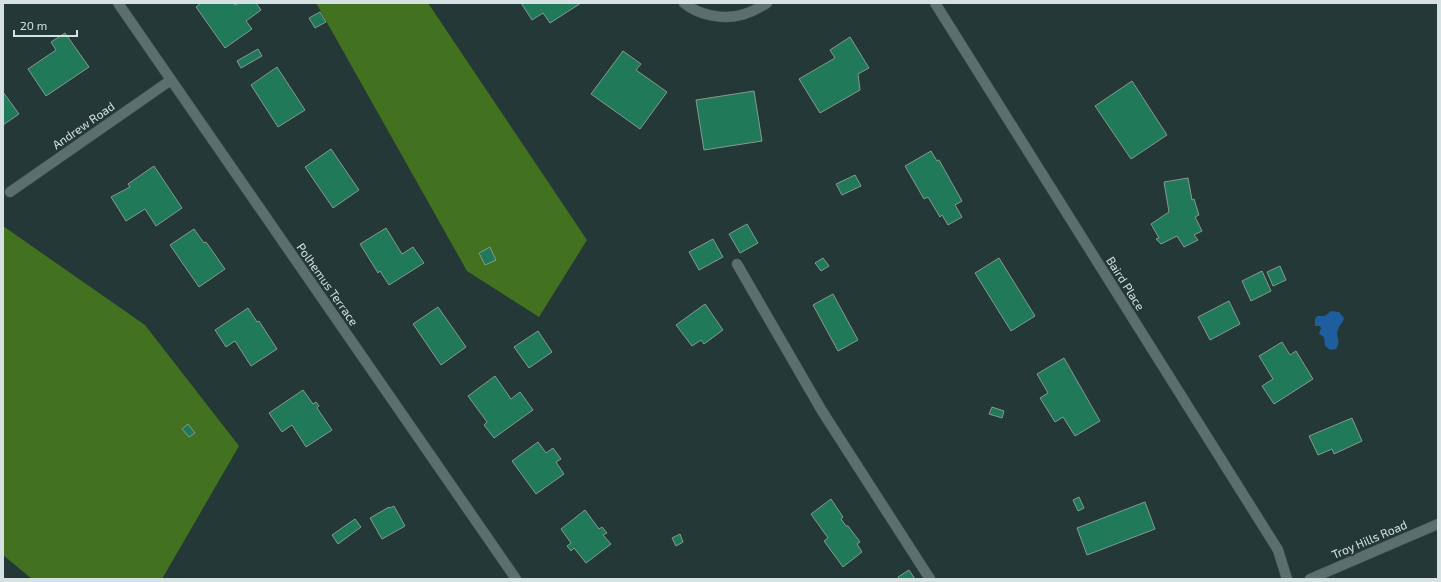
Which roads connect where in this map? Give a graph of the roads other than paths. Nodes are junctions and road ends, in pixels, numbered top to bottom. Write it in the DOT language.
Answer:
graph roads {
  1 [pos="118,3"];
  2 [pos="684,3"];
  3 [pos="767,3"];
  4 [pos="936,3"];
  5 [pos="171,80"];
  6 [pos="10,192"];
  7 [pos="737,264"];
  8 [pos="1438,524"];
  9 [pos="516,579"];
  10 [pos="930,579"];
  11 [pos="1287,579"];
  12 [pos="1310,579"];
  1 -- 5 [label="street, Polhemus Terrace"];
  2 -- 3 [label="street"];
  4 -- 11 [label="street, Baird Place"];
  5 -- 6 [label="street, Andrew Road"];
  5 -- 9 [label="street, Polhemus Terrace"];
  7 -- 10 [label="street"];
  8 -- 12 [label="street, Troy Hills Road"];
}
